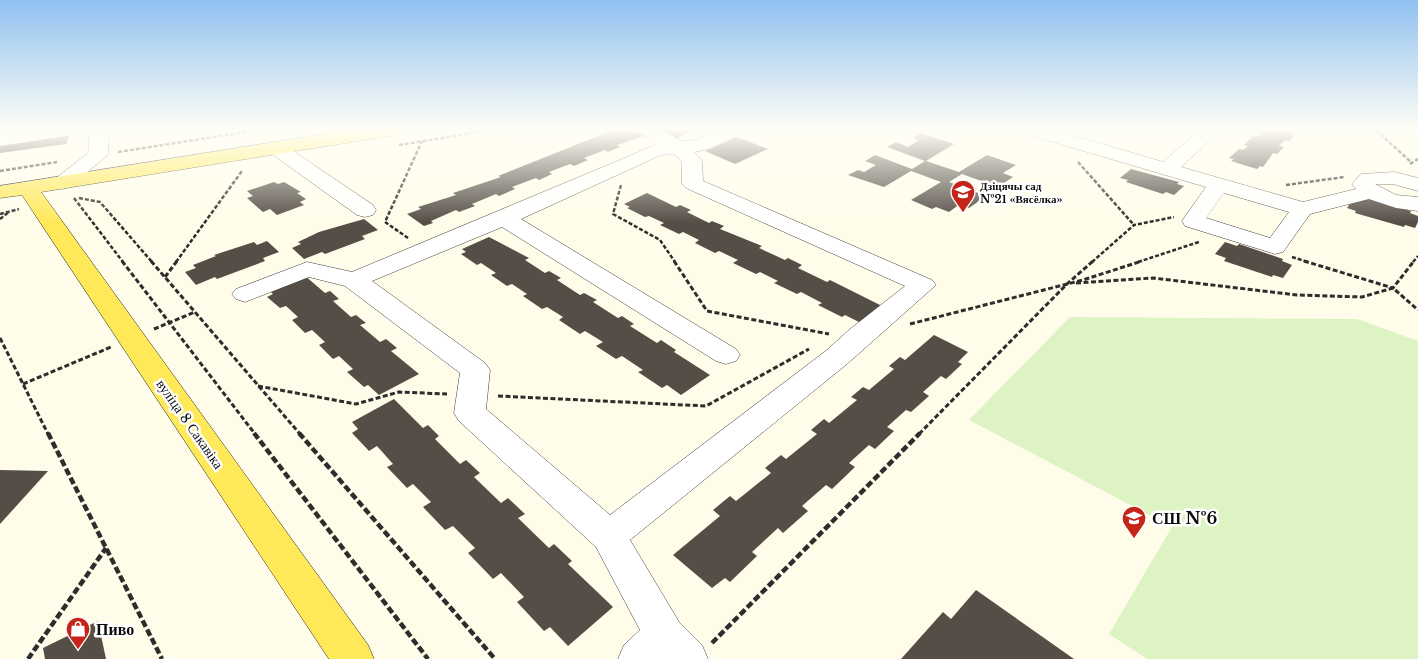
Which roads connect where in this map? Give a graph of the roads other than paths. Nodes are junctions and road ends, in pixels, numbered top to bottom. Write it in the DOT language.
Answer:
graph roads {
  1 [pos="91,161"];
  2 [pos="198,161"];
  3 [pos="292,161"];
  4 [pos="633,161"];
  5 [pos="692,161"];
  6 [pos="1136,161"];
  7 [pos="1177,161"];
  8 [pos="1166,170"];
  9 [pos="62,183"];
  10 [pos="1218,186"];
  11 [pos="1418,186"];
  12 [pos="1372,192"];
  13 [pos="13,197"];
  14 [pos="1418,204"];
  15 [pos="365,210"];
  16 [pos="1302,210"];
  17 [pos="504,218"];
  18 [pos="354,280"];
  19 [pos="245,294"];
  20 [pos="726,355"];
  21 [pos="608,536"];
  22 [pos="675,650"];
  23 [pos="353,659"];
  1 -- 9 [label="lane"];
  2 -- 9 [label="main road"];
  3 -- 15 [label="lane"];
  4 -- 17 [label="lane"];
  5 -- 21 [label="lane"];
  6 -- 8 [label="lane"];
  7 -- 8 [label="lane"];
  8 -- 10 [label="lane"];
  9 -- 13 [label="main road"];
  10 -- 16 [label="lane"];
  10 -- 16 [label="lane"];
  11 -- 12 [label="lane"];
  12 -- 14 [label="lane"];
  12 -- 16 [label="lane"];
  13 -- 23 [label="main road, вуліца 8 Сакавіка"];
  17 -- 18 [label="lane"];
  17 -- 20 [label="lane"];
  18 -- 19 [label="lane"];
  18 -- 21 [label="lane"];
  21 -- 22 [label="lane"];
}
